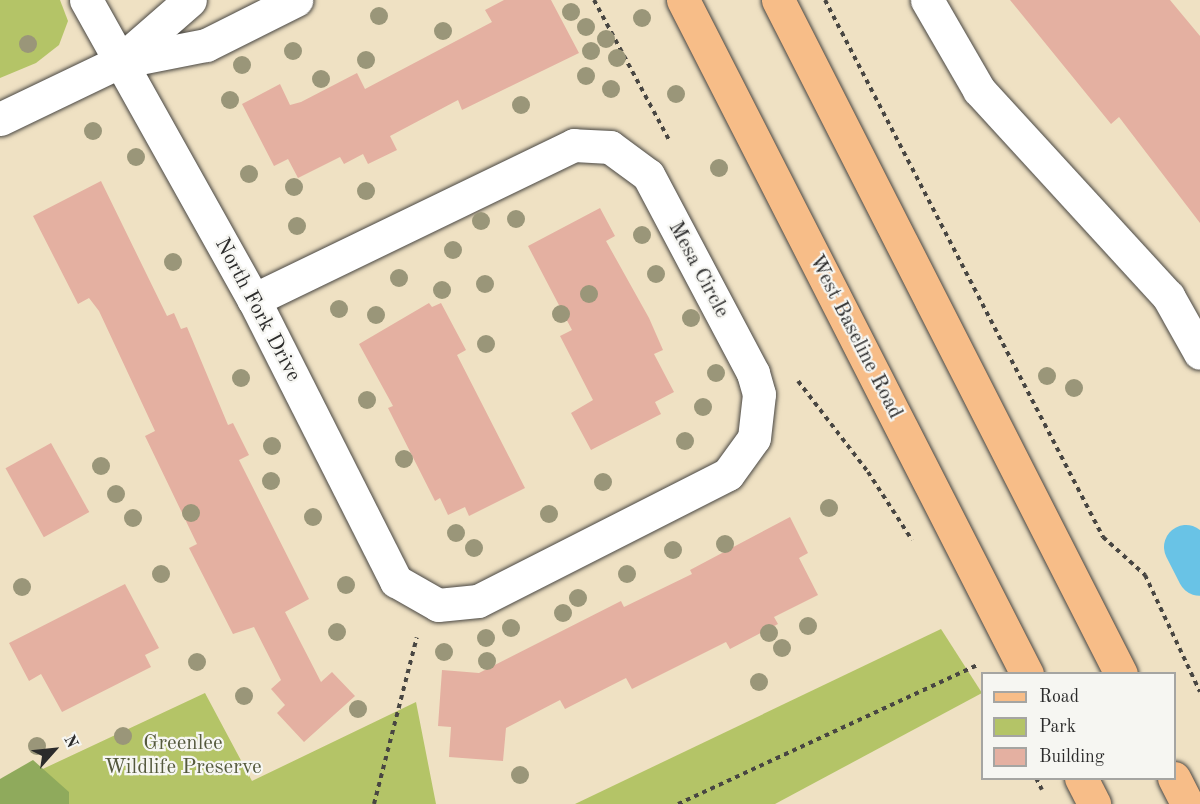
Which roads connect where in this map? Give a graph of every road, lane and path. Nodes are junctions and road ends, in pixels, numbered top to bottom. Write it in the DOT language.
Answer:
graph roads {
  1 [pos="86,0"];
  2 [pos="190,0"];
  3 [pos="296,0"];
  4 [pos="594,0"];
  5 [pos="683,0"];
  6 [pos="778,0"];
  7 [pos="825,0"];
  8 [pos="927,0"];
  9 [pos="119,62"];
  10 [pos="0,119"];
  11 [pos="673,147"];
  12 [pos="254,300"];
  13 [pos="1200,353"];
  14 [pos="794,374"];
  15 [pos="914,544"];
  16 [pos="432,603"];
  17 [pos="973,655"];
  18 [pos="1021,662"];
  19 [pos="979,665"];
  20 [pos="982,672"];
  21 [pos="1120,672"];
  22 [pos="1200,692"];
  23 [pos="1082,780"];
  24 [pos="1175,780"];
  25 [pos="374,804"];
  26 [pos="678,804"];
  27 [pos="1094,804"];
  28 [pos="1187,804"];
  1 -- 9 [label="street, North Fork Drive"];
  2 -- 9 [label="street"];
  3 -- 9 [label="street"];
  4 -- 11 [label="path"];
  5 -- 18 [label="main road, West Baseline Road"];
  6 -- 21 [label="main road"];
  7 -- 22 [label="path"];
  8 -- 13 [label="street"];
  9 -- 10 [label="street"];
  9 -- 12 [label="street, North Fork Drive"];
  12 -- 16 [label="street, North Fork Drive"];
  12 -- 16 [label="street, Mesa Circle"];
  14 -- 15 [label="path"];
  16 -- 25 [label="path"];
  17 -- 19 [label="path"];
  18 -- 19 [label="path"];
  19 -- 20 [label="path"];
  19 -- 26 [label="path"];
  23 -- 27 [label="main road"];
  24 -- 28 [label="main road"];
}
